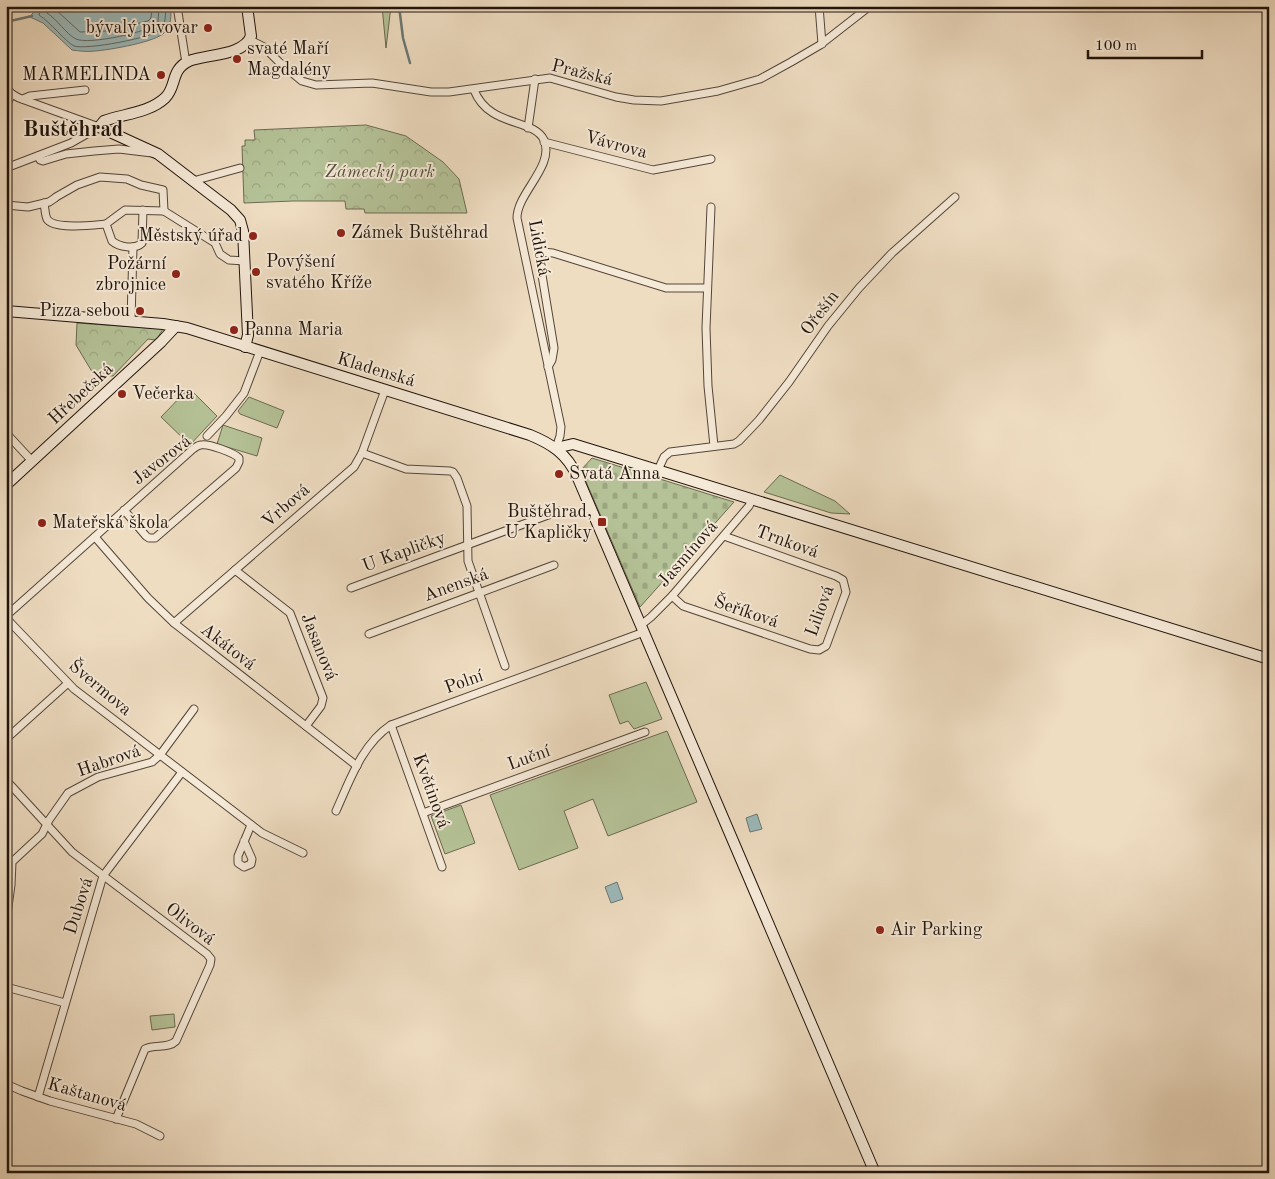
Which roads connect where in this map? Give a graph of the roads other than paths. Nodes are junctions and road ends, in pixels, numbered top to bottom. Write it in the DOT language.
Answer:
graph roads {
  1 [pos="177,6"];
  2 [pos="247,6"];
  3 [pos="819,6"];
  4 [pos="870,6"];
  5 [pos="250,40"];
  6 [pos="822,44"];
  7 [pos="186,63"];
  8 [pos="535,79"];
  9 [pos="6,88"];
  10 [pos="85,90"];
  11 [pos="474,90"];
  12 [pos="9,95"];
  13 [pos="23,99"];
  14 [pos="6,105"];
  15 [pos="99,127"];
  16 [pos="528,128"];
  17 [pos="544,142"];
  18 [pos="154,152"];
  19 [pos="38,156"];
  20 [pos="711,159"];
  21 [pos="6,168"];
  22 [pos="240,168"];
  23 [pos="193,181"];
  24 [pos="955,197"];
  25 [pos="44,203"];
  26 [pos="6,205"];
  27 [pos="711,207"];
  28 [pos="142,210"];
  29 [pos="164,211"];
  30 [pos="106,224"];
  31 [pos="133,247"];
  32 [pos="245,260"];
  33 [pos="706,288"];
  34 [pos="6,311"];
  35 [pos="131,321"];
  36 [pos="176,326"];
  37 [pos="244,347"];
  38 [pos="260,351"];
  39 [pos="548,366"];
  40 [pos="385,390"];
  41 [pos="6,433"];
  42 [pos="207,436"];
  43 [pos="714,446"];
  44 [pos="556,448"];
  45 [pos="362,453"];
  46 [pos="32,461"];
  47 [pos="658,470"];
  48 [pos="6,485"];
  49 [pos="752,499"];
  50 [pos="124,510"];
  51 [pos="559,511"];
  52 [pos="724,536"];
  53 [pos="95,537"];
  54 [pos="467,545"];
  55 [pos="554,565"];
  56 [pos="235,570"];
  57 [pos="840,578"];
  58 [pos="351,588"];
  59 [pos="478,593"];
  60 [pos="672,596"];
  61 [pos="6,617"];
  62 [pos="174,623"];
  63 [pos="642,628"];
  64 [pos="369,634"];
  65 [pos="814,650"];
  66 [pos="1269,659"];
  67 [pos="505,666"];
  68 [pos="67,684"];
  69 [pos="194,709"];
  70 [pos="391,725"];
  71 [pos="306,726"];
  72 [pos="645,732"];
  73 [pos="6,739"];
  74 [pos="160,755"];
  75 [pos="356,766"];
  76 [pos="182,772"];
  77 [pos="6,780"];
  78 [pos="336,811"];
  79 [pos="423,813"];
  80 [pos="47,825"];
  81 [pos="252,825"];
  82 [pos="244,842"];
  83 [pos="303,854"];
  84 [pos="442,867"];
  85 [pos="103,876"];
  86 [pos="6,922"];
  87 [pos="6,987"];
  88 [pos="65,1003"];
  89 [pos="6,1084"];
  90 [pos="38,1097"];
  91 [pos="116,1118"];
  92 [pos="160,1136"];
  93 [pos="875,1173"];
  1 -- 7 [label="street"];
  2 -- 5 [label="street"];
  3 -- 6 [label="street"];
  4 -- 6 [label="street, Pražská"];
  5 -- 7 [label="street"];
  5 -- 11 [label="street, Pražská"];
  6 -- 8 [label="street, Pražská"];
  7 -- 15 [label="street"];
  8 -- 11 [label="street, Pražská"];
  8 -- 16 [label="street"];
  9 -- 12 [label="street"];
  10 -- 13 [label="street"];
  11 -- 16 [label="street"];
  12 -- 13 [label="street"];
  12 -- 14 [label="street"];
  13 -- 15 [label="street"];
  15 -- 18 [label="street"];
  15 -- 19 [label="street"];
  16 -- 17 [label="street"];
  17 -- 20 [label="street, Vávrova"];
  17 -- 39 [label="street, Lidická"];
  18 -- 19 [label="street"];
  18 -- 23 [label="street"];
  19 -- 21 [label="street"];
  22 -- 23 [label="street"];
  23 -- 32 [label="street"];
  24 -- 43 [label="street, Ořešín"];
  25 -- 26 [label="street"];
  25 -- 29 [label="street"];
  25 -- 30 [label="street"];
  27 -- 33 [label="street"];
  28 -- 29 [label="street"];
  28 -- 30 [label="street"];
  28 -- 31 [label="street"];
  29 -- 32 [label="street"];
  30 -- 31 [label="street"];
  31 -- 35 [label="street"];
  32 -- 37 [label="street"];
  33 -- 39 [label="street, Lidická"];
  33 -- 43 [label="street"];
  34 -- 35 [label="street, Kladenská"];
  35 -- 36 [label="street, Kladenská"];
  36 -- 37 [label="street, Kladenská"];
  36 -- 46 [label="street, Hřebečská"];
  37 -- 38 [label="street, Kladenská"];
  38 -- 40 [label="street, Kladenská"];
  38 -- 42 [label="street, Javorová"];
  39 -- 44 [label="street, Lidická"];
  40 -- 44 [label="street, Kladenská"];
  40 -- 45 [label="street, Vrbová"];
  41 -- 46 [label="street"];
  43 -- 47 [label="street, Ořešín"];
  44 -- 47 [label="street"];
  44 -- 63 [label="street"];
  45 -- 54 [label="street, U Kapličky"];
  45 -- 56 [label="street, Vrbová"];
  46 -- 48 [label="street, Hřebečská"];
  47 -- 49 [label="street"];
  49 -- 52 [label="street, Jasmínová"];
  49 -- 66 [label="street"];
  50 -- 50 [label="street, Javorová"];
  50 -- 53 [label="street, Javorová"];
  51 -- 54 [label="street, U Kapličky"];
  52 -- 57 [label="street, Trnková"];
  52 -- 60 [label="street, Jasmínová"];
  53 -- 61 [label="street, Javorová"];
  53 -- 62 [label="street, Akátová"];
  54 -- 58 [label="street, U Kapličky"];
  54 -- 59 [label="street, U Kapličky"];
  55 -- 59 [label="street, Anenská"];
  56 -- 62 [label="street, Vrbová"];
  56 -- 71 [label="street, Jasanová"];
  57 -- 65 [label="street, Liliová"];
  59 -- 64 [label="street, Anenská"];
  59 -- 67 [label="street, U Kapličky"];
  60 -- 63 [label="street, Jasmínová"];
  60 -- 65 [label="street, Šeříková"];
  61 -- 68 [label="street, Švermova"];
  62 -- 71 [label="street, Akátová"];
  63 -- 70 [label="street, Polní"];
  63 -- 93 [label="street"];
  68 -- 73 [label="street"];
  68 -- 74 [label="street, Švermova"];
  69 -- 74 [label="street"];
  70 -- 75 [label="street, Polní"];
  70 -- 79 [label="street, Květinová"];
  71 -- 75 [label="street, Akátová"];
  72 -- 79 [label="street, Luční"];
  74 -- 76 [label="street, Švermova"];
  74 -- 80 [label="street, Habrová"];
  75 -- 78 [label="street, Polní"];
  76 -- 81 [label="street"];
  76 -- 85 [label="street, Dubová"];
  77 -- 80 [label="street, Olivová"];
  79 -- 84 [label="street, Květinová"];
  80 -- 85 [label="street, Olivová"];
  80 -- 86 [label="street, Habrová"];
  81 -- 82 [label="street"];
  81 -- 83 [label="street"];
  85 -- 88 [label="street, Dubová"];
  85 -- 91 [label="street, Olivová"];
  87 -- 88 [label="street"];
  88 -- 90 [label="street, Dubová"];
  89 -- 90 [label="street, Kaštanová"];
  90 -- 91 [label="street, Kaštanová"];
  91 -- 92 [label="street, Kaštanová"];
}
